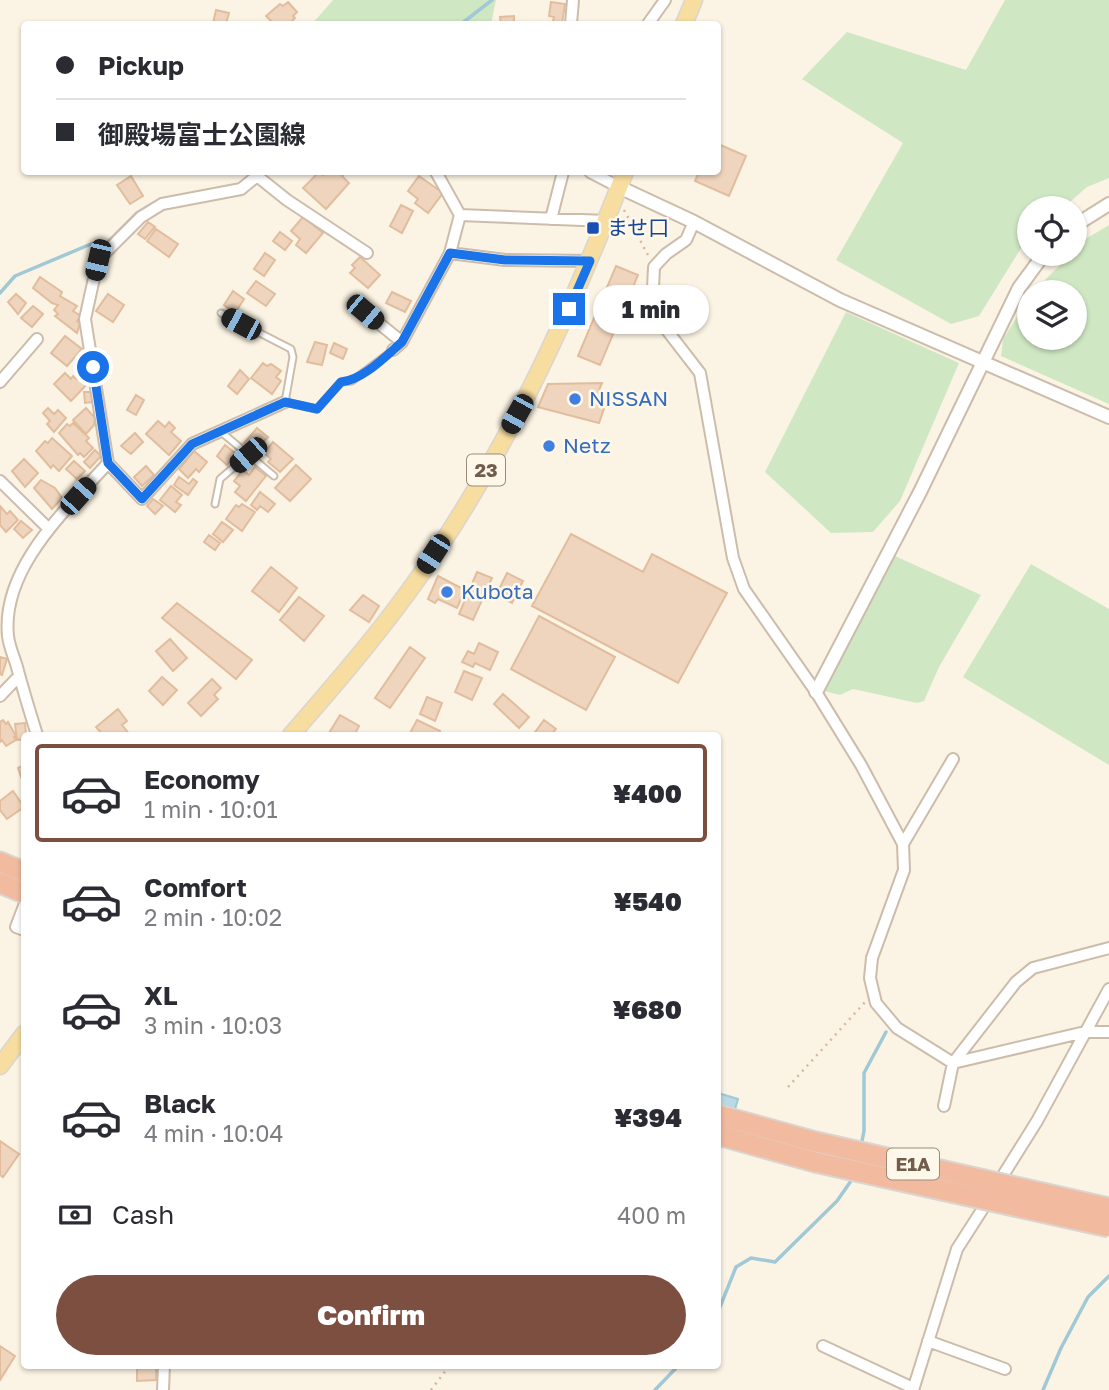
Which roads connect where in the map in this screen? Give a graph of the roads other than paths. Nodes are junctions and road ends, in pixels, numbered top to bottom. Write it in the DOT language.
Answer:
graph roads {
  1 [pos="573,0"];
  2 [pos="665,0"];
  3 [pos="694,0"];
  4 [pos="571,21"];
  5 [pos="650,21"];
  6 [pos="685,21"];
  7 [pos="262,175"];
  8 [pos="264,175"];
  9 [pos="438,175"];
  10 [pos="562,175"];
  11 [pos="598,175"];
  12 [pos="620,184"];
  13 [pos="1109,204"];
  14 [pos="460,215"];
  15 [pos="1087,218"];
  16 [pos="551,219"];
  17 [pos="606,221"];
  18 [pos="694,222"];
  19 [pos="367,253"];
  20 [pos="450,253"];
  21 [pos="590,261"];
  22 [pos="1035,266"];
  23 [pos="365,312"];
  24 [pos="221,313"];
  25 [pos="37,339"];
  26 [pos="398,346"];
  27 [pos="984,360"];
  28 [pos="0,382"];
  29 [pos="285,402"];
  30 [pos="1109,417"];
  31 [pos="220,431"];
  32 [pos="248,455"];
  33 [pos="108,463"];
  34 [pos="274,476"];
  35 [pos="0,481"];
  36 [pos="215,504"];
  37 [pos="49,529"];
  38 [pos="19,676"];
  39 [pos="816,692"];
  40 [pos="0,696"];
  41 [pos="36,732"];
  42 [pos="294,732"];
  43 [pos="953,759"];
  44 [pos="903,844"];
  45 [pos="0,862"];
  46 [pos="21,871"];
  47 [pos="0,883"];
  48 [pos="21,892"];
  49 [pos="21,914"];
  50 [pos="21,928"];
  51 [pos="1109,948"];
  52 [pos="1109,989"];
  53 [pos="1085,1032"];
  54 [pos="1109,1032"];
  55 [pos="21,1038"];
  56 [pos="953,1063"];
  57 [pos="0,1066"];
  58 [pos="944,1106"];
  59 [pos="721,1116"];
  60 [pos="721,1136"];
  61 [pos="1109,1208"];
  62 [pos="1109,1227"];
  63 [pos="928,1341"];
  64 [pos="823,1346"];
  65 [pos="164,1369"];
  66 [pos="1005,1369"];
  67 [pos="913,1389"];
  68 [pos="163,1390"];
  1 -- 4 [label="street"];
  2 -- 5 [label="street"];
  3 -- 6 [label="main road"];
  7 -- 33 [label="street"];
  8 -- 19 [label="street"];
  9 -- 14 [label="street"];
  10 -- 16 [label="street"];
  11 -- 12 [label="street"];
  12 -- 17 [label="main road, 23"];
  12 -- 18 [label="street"];
  13 -- 15 [label="street"];
  14 -- 16 [label="street"];
  14 -- 20 [label="street"];
  16 -- 17 [label="street"];
  17 -- 21 [label="main road, 23"];
  18 -- 27 [label="street"];
  18 -- 39 [label="street"];
  20 -- 21 [label="street"];
  20 -- 26 [label="street"];
  21 -- 42 [label="main road, 23"];
  22 -- 27 [label="street"];
  23 -- 26 [label="street"];
  24 -- 29 [label="lane"];
  25 -- 28 [label="street"];
  26 -- 29 [label="lane"];
  27 -- 30 [label="street"];
  27 -- 39 [label="street"];
  29 -- 31 [label="street"];
  31 -- 32 [label="lane"];
  31 -- 33 [label="street"];
  32 -- 34 [label="lane"];
  32 -- 36 [label="lane"];
  33 -- 37 [label="street"];
  35 -- 37 [label="street"];
  37 -- 38 [label="street"];
  38 -- 40 [label="street"];
  38 -- 41 [label="street"];
  39 -- 44 [label="street"];
  43 -- 44 [label="street"];
  44 -- 56 [label="street"];
  45 -- 46 [label="highway"];
  47 -- 48 [label="highway"];
  49 -- 50 [label="street"];
  51 -- 56 [label="street"];
  52 -- 53 [label="street"];
  53 -- 54 [label="street"];
  53 -- 56 [label="street"];
  53 -- 63 [label="street"];
  55 -- 57 [label="main road"];
  56 -- 58 [label="street"];
  59 -- 61 [label="highway, E1A, bridge"];
  60 -- 62 [label="highway, E1A, bridge"];
  63 -- 66 [label="street"];
  63 -- 67 [label="street"];
  64 -- 67 [label="street"];
  65 -- 68 [label="street"];
}
